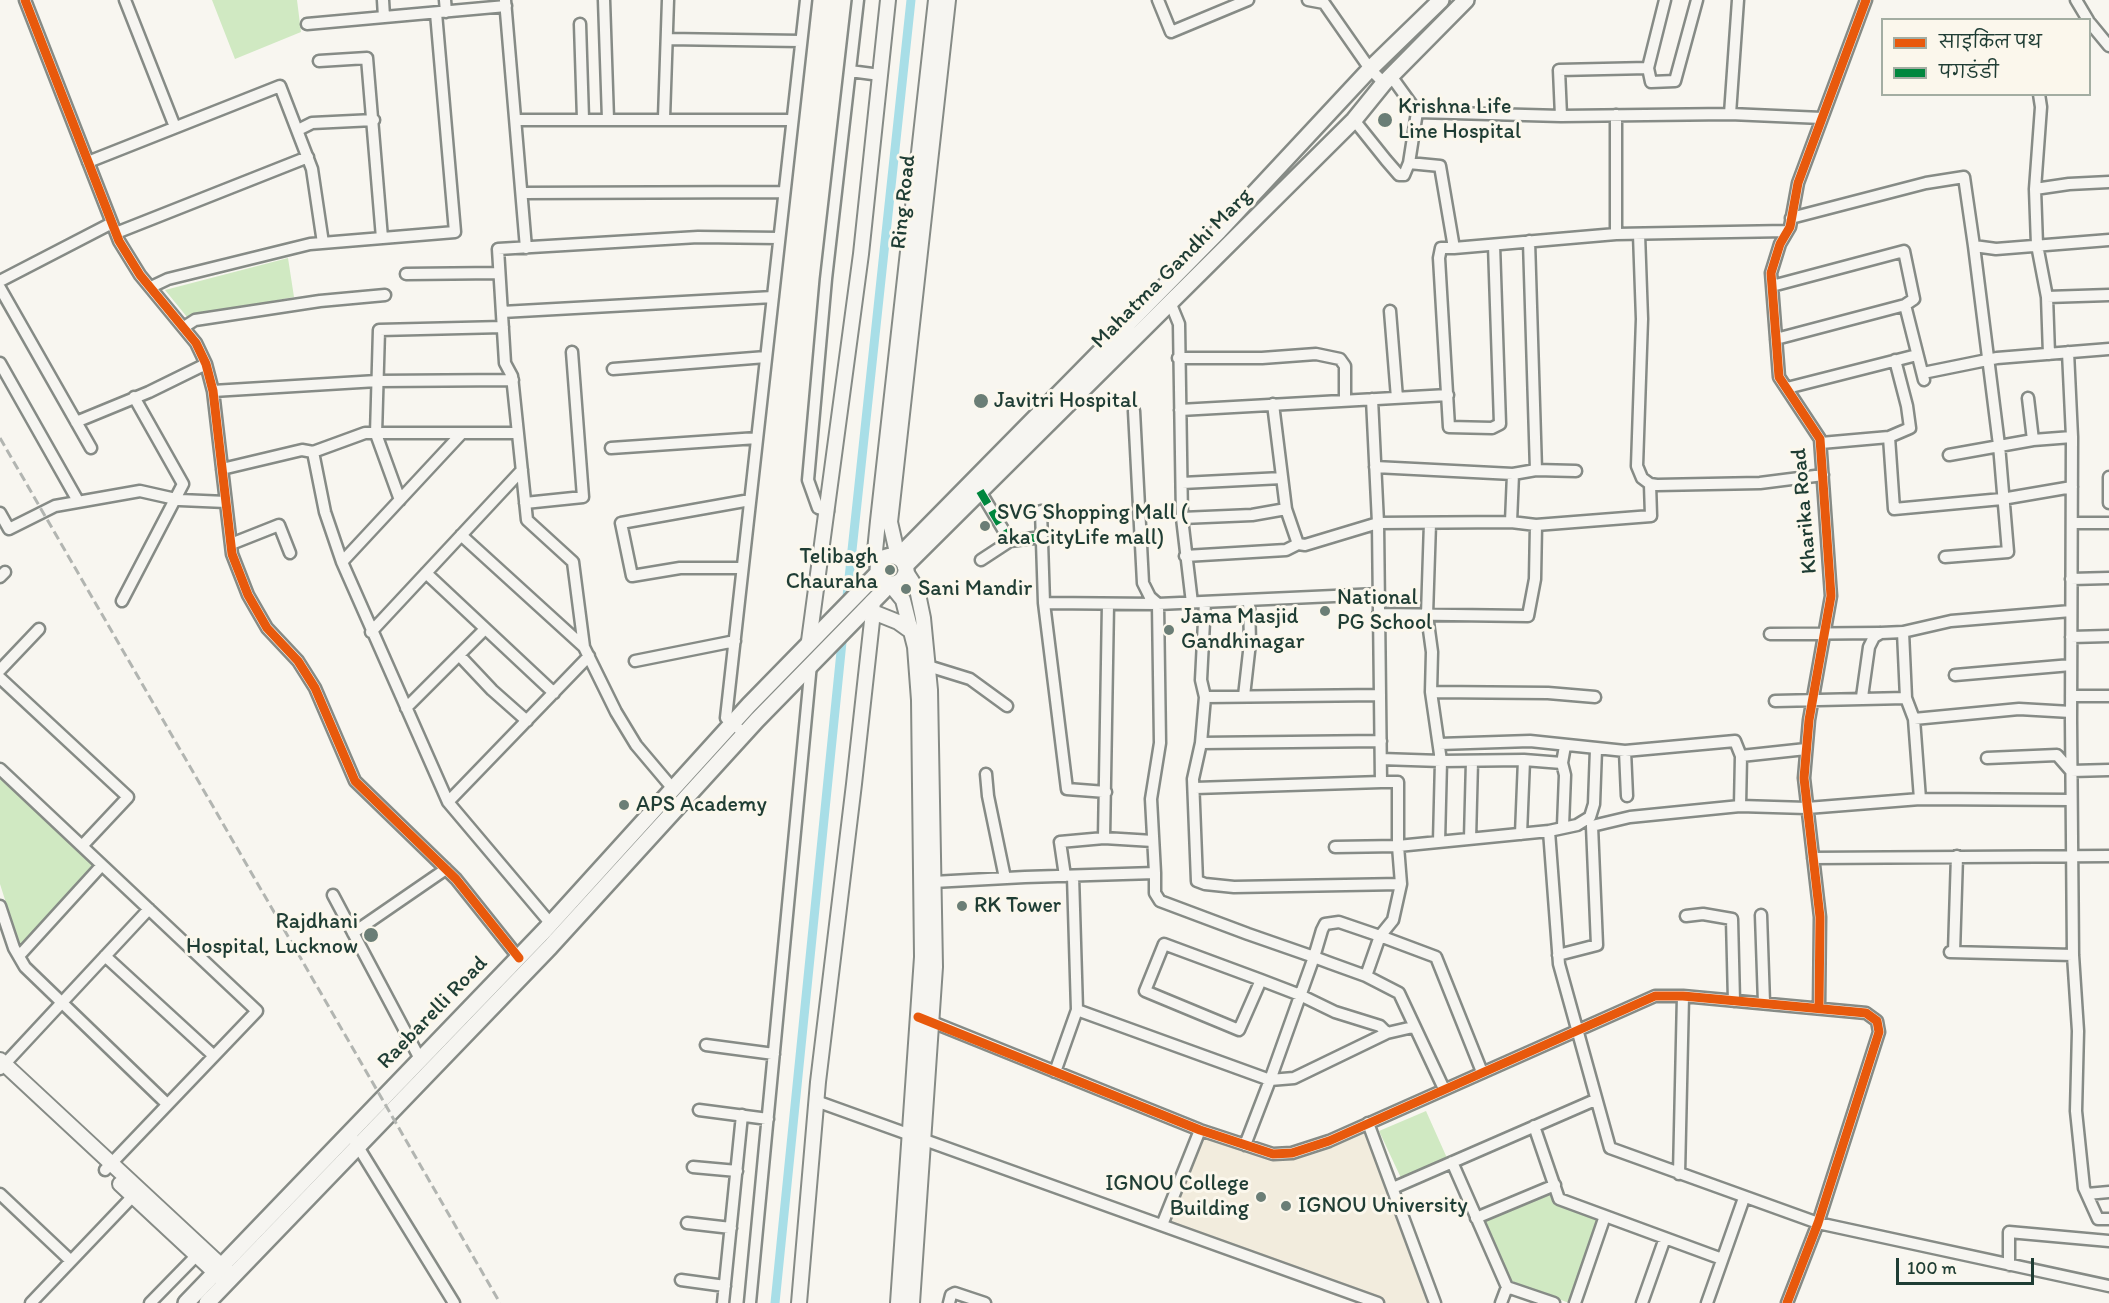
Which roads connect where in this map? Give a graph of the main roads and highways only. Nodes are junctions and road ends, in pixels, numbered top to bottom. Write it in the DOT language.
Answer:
graph roads {
  1 [pos="1441,0"];
  2 [pos="1466,0"];
  3 [pos="903,565"];
  4 [pos="879,568"];
  5 [pos="890,584"];
  6 [pos="739,729"];
  7 [pos="353,1138"];
  8 [pos="224,1274"];
  9 [pos="186,1303"];
  10 [pos="207,1303"];
  1 -- 3 [label="main road"];
  2 -- 3 [label="main road, Mahatma Gandhi Marg"];
  3 -- 4 [label="main road"];
  3 -- 5 [label="main road"];
  4 -- 5 [label="main road"];
  4 -- 6 [label="main road"];
  5 -- 6 [label="main road"];
  6 -- 7 [label="main road, Raebarelli Road"];
  6 -- 7 [label="main road"];
  7 -- 8 [label="main road, Raebarelli Road"];
  8 -- 9 [label="main road, Raebarelli Road"];
  8 -- 10 [label="main road"];
}
